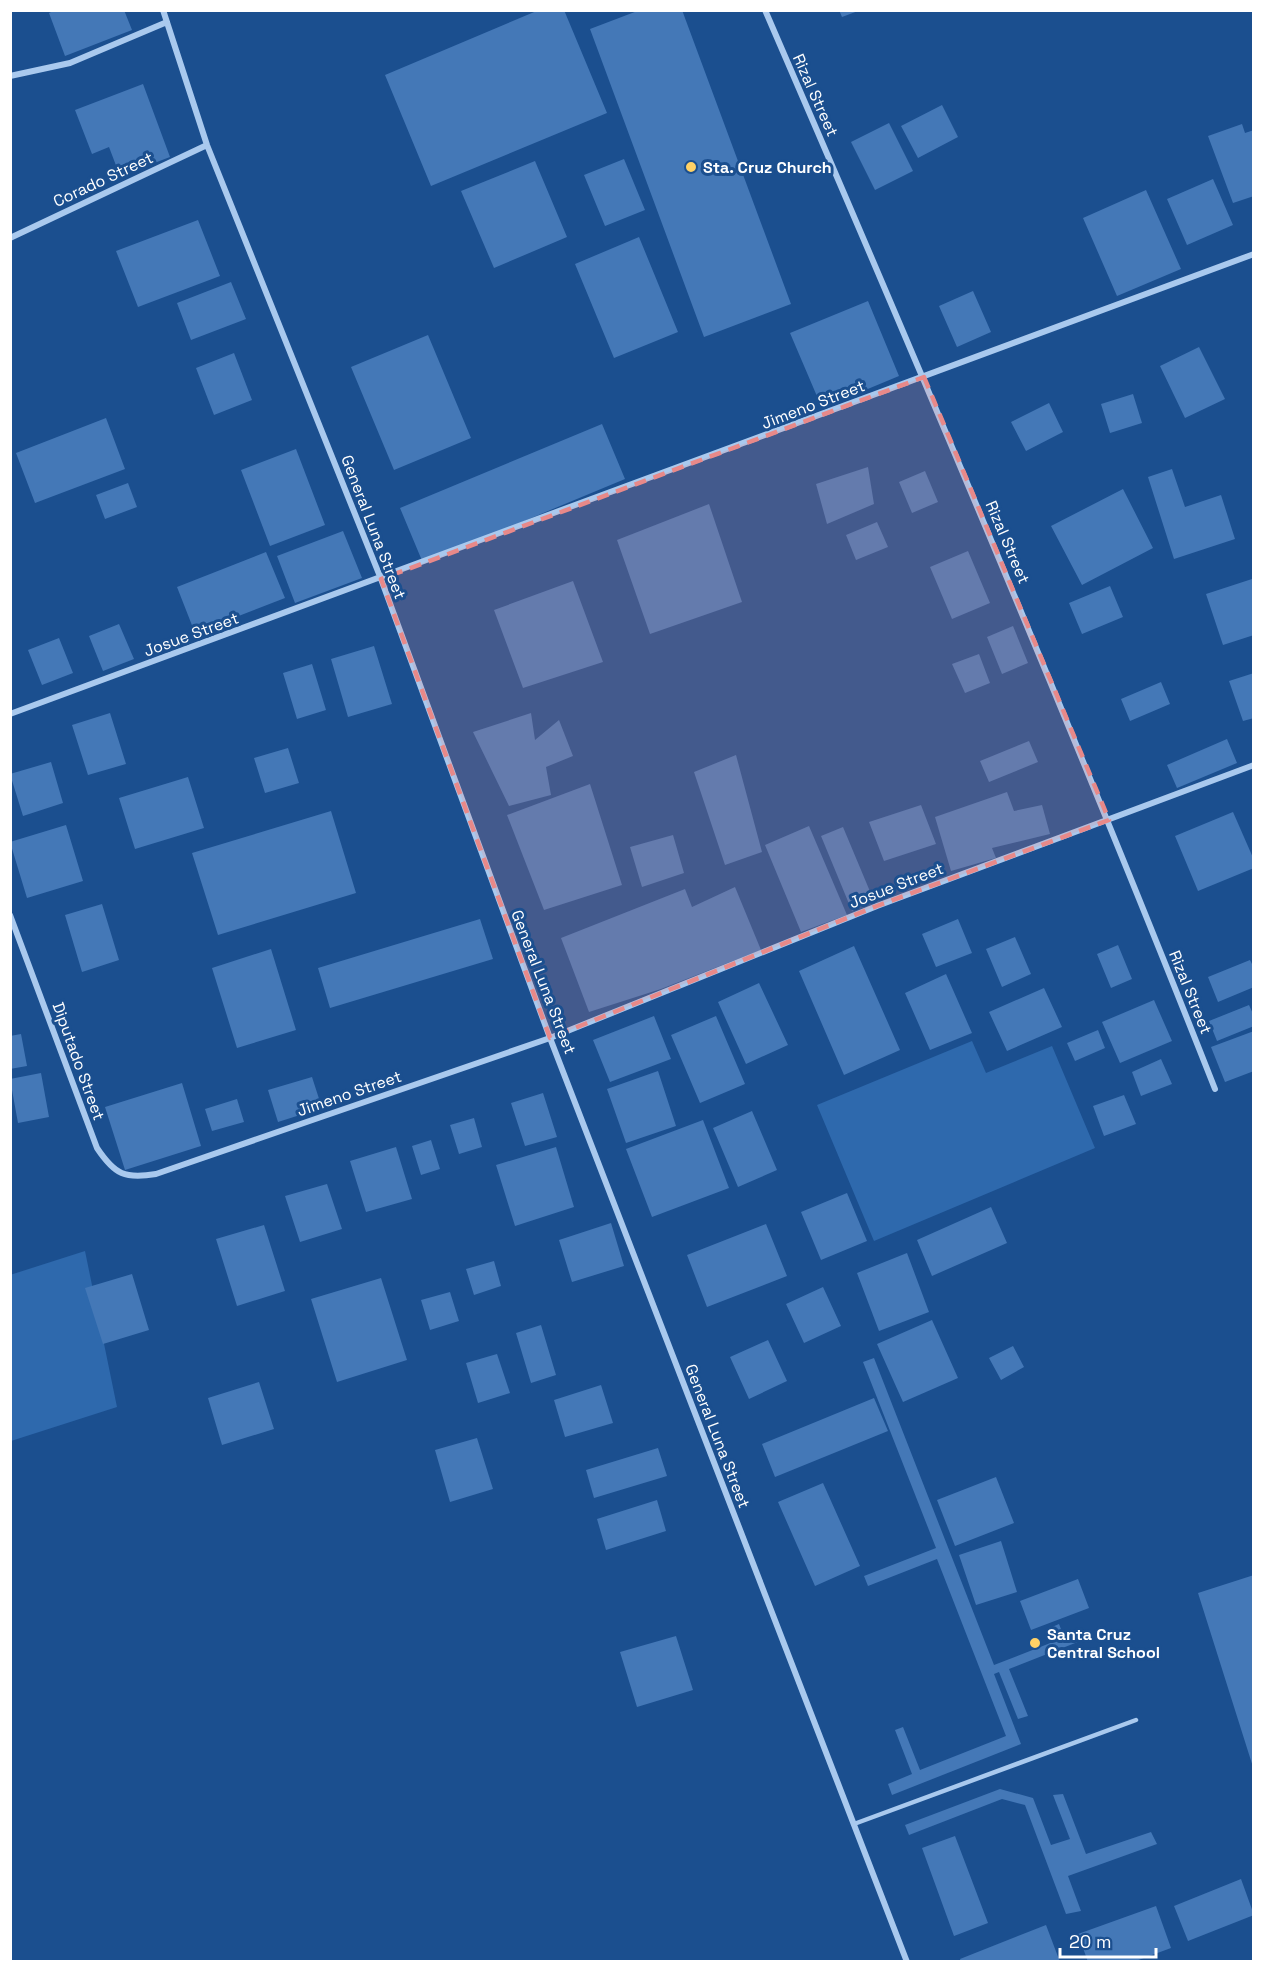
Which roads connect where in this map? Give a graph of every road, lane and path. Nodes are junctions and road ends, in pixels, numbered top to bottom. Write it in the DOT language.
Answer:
graph roads {
  1 [pos="163,10"];
  2 [pos="765,10"];
  3 [pos="167,22"];
  4 [pos="10,76"];
  5 [pos="207,146"];
  6 [pos="10,238"];
  7 [pos="1254,254"];
  8 [pos="924,377"];
  9 [pos="381,579"];
  10 [pos="10,714"];
  11 [pos="1254,765"];
  12 [pos="1109,820"];
  13 [pos="10,915"];
  14 [pos="550,1038"];
  15 [pos="1215,1089"];
  16 [pos="156,1174"];
  17 [pos="1136,1720"];
  18 [pos="854,1824"];
  19 [pos="907,1962"];
  1 -- 3 [label="street, General Luna Street"];
  2 -- 8 [label="street, Rizal Street"];
  3 -- 4 [label="street"];
  3 -- 5 [label="street, General Luna Street"];
  5 -- 6 [label="street, Corado Street"];
  5 -- 9 [label="street, General Luna Street"];
  7 -- 8 [label="street, Jimeno Street"];
  8 -- 9 [label="street, Jimeno Street"];
  8 -- 12 [label="street, Rizal Street"];
  9 -- 10 [label="street, Josue Street"];
  9 -- 14 [label="street, General Luna Street"];
  11 -- 12 [label="street, Josue Street"];
  12 -- 14 [label="street, Josue Street"];
  12 -- 15 [label="street, Rizal Street"];
  13 -- 16 [label="street, Diputado Street"];
  14 -- 16 [label="street, Jimeno Street"];
  14 -- 18 [label="street, General Luna Street"];
  17 -- 18 [label="lane"];
  18 -- 19 [label="street, General Luna Street"];
}
